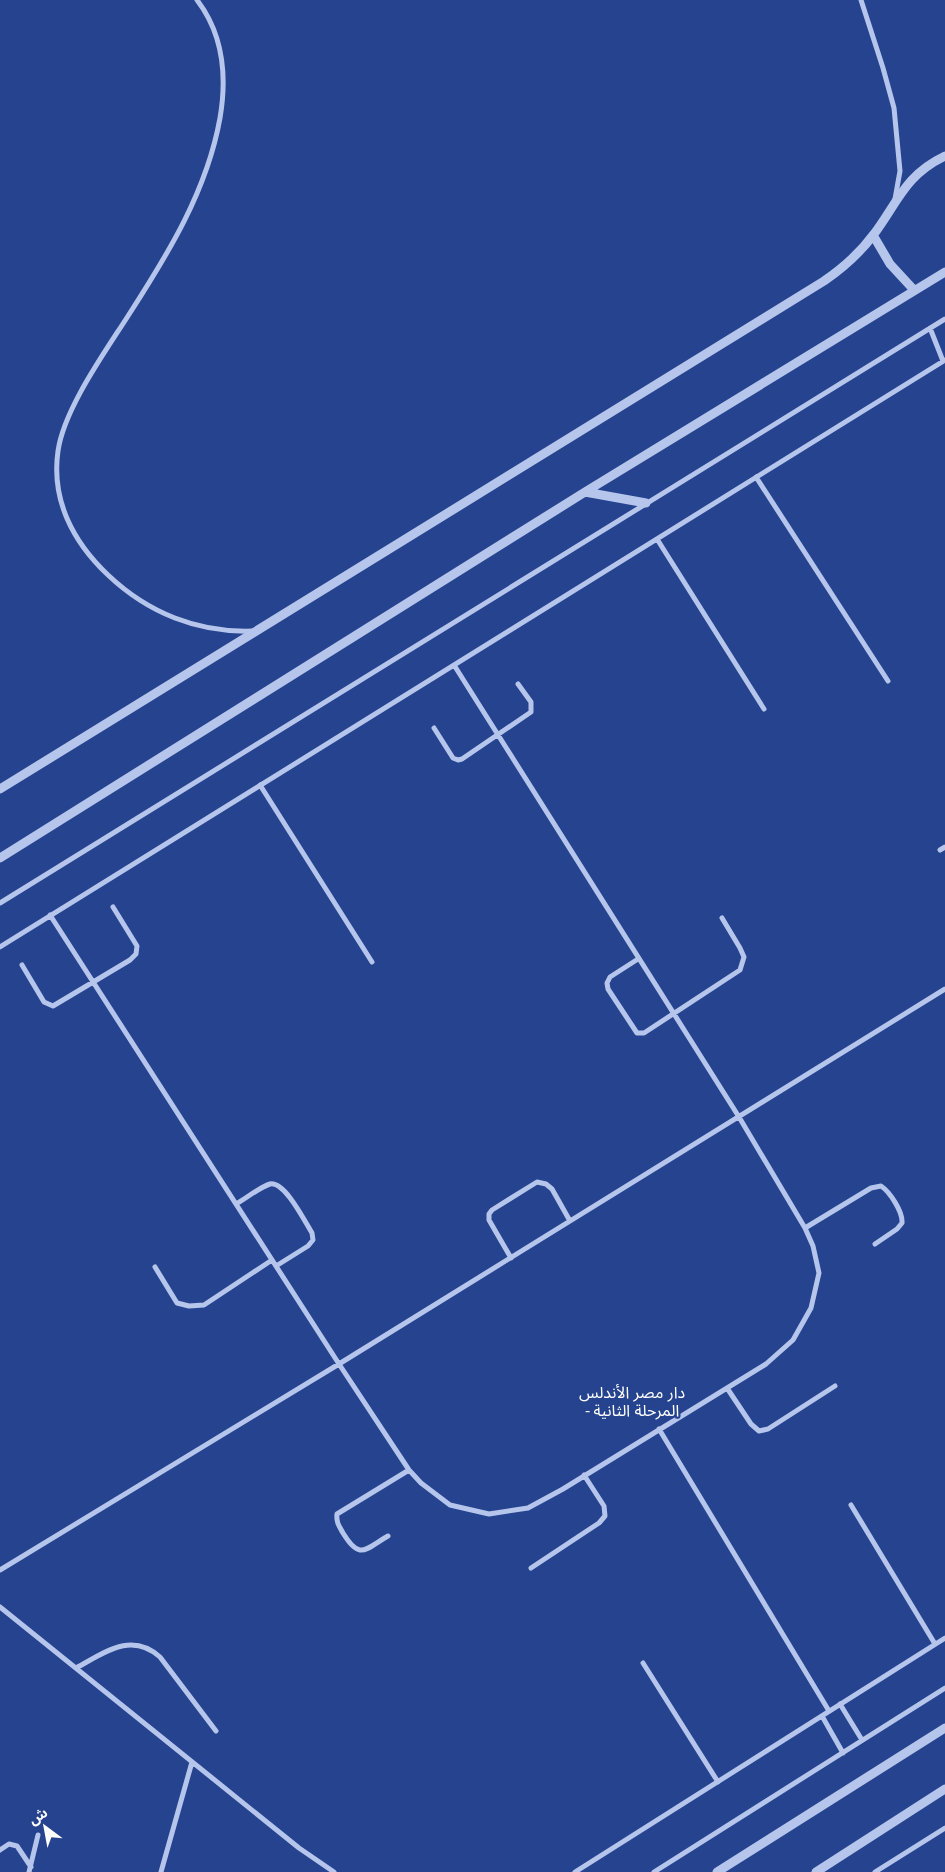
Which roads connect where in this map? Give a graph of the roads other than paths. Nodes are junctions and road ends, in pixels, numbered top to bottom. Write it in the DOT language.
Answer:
graph roads {
  1 [pos="197,0"];
  2 [pos="861,0"];
  3 [pos="945,156"];
  4 [pos="895,200"];
  5 [pos="873,235"];
  6 [pos="945,272"];
  7 [pos="914,290"];
  8 [pos="945,319"];
  9 [pos="930,328"];
  10 [pos="944,361"];
  11 [pos="756,477"];
  12 [pos="585,492"];
  13 [pos="646,503"];
  14 [pos="657,538"];
  15 [pos="256,631"];
  16 [pos="454,665"];
  17 [pos="888,681"];
  18 [pos="518,684"];
  19 [pos="764,709"];
  20 [pos="434,728"];
  21 [pos="498,735"];
  22 [pos="260,785"];
  23 [pos="0,789"];
  24 [pos="0,858"];
  25 [pos="0,903"];
  26 [pos="113,908"];
  27 [pos="50,915"];
  28 [pos="722,918"];
  29 [pos="0,947"];
  30 [pos="638,959"];
  31 [pos="372,962"];
  32 [pos="22,964"];
  33 [pos="93,982"];
  34 [pos="945,989"];
  35 [pos="673,1014"];
  36 [pos="738,1117"];
  37 [pos="236,1204"];
  38 [pos="570,1221"];
  39 [pos="805,1228"];
  40 [pos="875,1244"];
  41 [pos="511,1258"];
  42 [pos="272,1260"];
  43 [pos="276,1266"];
  44 [pos="155,1267"];
  45 [pos="339,1364"];
  46 [pos="835,1386"];
  47 [pos="727,1388"];
  48 [pos="659,1429"];
  49 [pos="409,1470"];
  50 [pos="584,1475"];
  51 [pos="851,1505"];
  52 [pos="388,1536"];
  53 [pos="531,1568"];
  54 [pos="0,1570"];
  55 [pos="0,1607"];
  56 [pos="945,1638"];
  57 [pos="935,1644"];
  58 [pos="643,1663"];
  59 [pos="76,1668"];
  60 [pos="945,1688"];
  61 [pos="840,1704"];
  62 [pos="829,1711"];
  63 [pos="822,1716"];
  64 [pos="945,1728"];
  65 [pos="216,1731"];
  66 [pos="862,1740"];
  67 [pos="843,1753"];
  68 [pos="192,1762"];
  69 [pos="718,1782"];
  70 [pos="945,1789"];
  71 [pos="945,1828"];
  72 [pos="38,1835"];
  73 [pos="0,1850"];
  74 [pos="30,1869"];
  75 [pos="161,1872"];
  76 [pos="334,1872"];
  77 [pos="575,1872"];
  78 [pos="654,1872"];
  79 [pos="717,1872"];
  80 [pos="816,1872"];
  81 [pos="875,1872"];
  1 -- 15 [label="street"];
  2 -- 4 [label="street"];
  3 -- 4 [label="street"];
  4 -- 5 [label="street"];
  5 -- 7 [label="street"];
  5 -- 15 [label="street"];
  6 -- 7 [label="street"];
  7 -- 12 [label="street"];
  8 -- 9 [label="street"];
  9 -- 10 [label="street"];
  9 -- 13 [label="street"];
  10 -- 11 [label="street"];
  11 -- 14 [label="street"];
  11 -- 17 [label="street"];
  12 -- 13 [label="street"];
  12 -- 24 [label="street"];
  13 -- 25 [label="street"];
  14 -- 16 [label="street"];
  14 -- 19 [label="street"];
  15 -- 23 [label="street"];
  16 -- 21 [label="street"];
  16 -- 22 [label="street"];
  18 -- 21 [label="street"];
  20 -- 21 [label="street"];
  21 -- 30 [label="street"];
  22 -- 27 [label="street"];
  22 -- 31 [label="street"];
  26 -- 33 [label="street"];
  27 -- 29 [label="street"];
  27 -- 33 [label="street"];
  28 -- 35 [label="street"];
  30 -- 35 [label="street"];
  30 -- 35 [label="street"];
  32 -- 33 [label="street"];
  33 -- 37 [label="street"];
  34 -- 36 [label="street"];
  35 -- 36 [label="street"];
  36 -- 38 [label="street"];
  36 -- 39 [label="street"];
  37 -- 42 [label="street"];
  37 -- 43 [label="street"];
  38 -- 41 [label="street"];
  38 -- 41 [label="street"];
  39 -- 40 [label="street"];
  39 -- 47 [label="street"];
  41 -- 45 [label="street"];
  42 -- 43 [label="street"];
  42 -- 44 [label="street"];
  43 -- 45 [label="street"];
  45 -- 49 [label="street"];
  45 -- 54 [label="street"];
  46 -- 47 [label="street"];
  47 -- 48 [label="street"];
  48 -- 50 [label="street"];
  48 -- 62 [label="street"];
  49 -- 50 [label="street"];
  49 -- 52 [label="street"];
  50 -- 53 [label="street"];
  51 -- 57 [label="street"];
  55 -- 59 [label="street"];
  56 -- 57 [label="street"];
  57 -- 61 [label="street"];
  58 -- 69 [label="street"];
  59 -- 65 [label="street"];
  59 -- 68 [label="street"];
  60 -- 66 [label="street"];
  61 -- 62 [label="street"];
  61 -- 66 [label="street"];
  62 -- 63 [label="street"];
  63 -- 67 [label="street"];
  63 -- 69 [label="street"];
  64 -- 79 [label="street"];
  66 -- 67 [label="street"];
  67 -- 78 [label="street"];
  68 -- 75 [label="street"];
  68 -- 76 [label="street"];
  69 -- 77 [label="street"];
  70 -- 80 [label="street"];
  71 -- 81 [label="street"];
  72 -- 74 [label="street"];
  73 -- 74 [label="street"];
}
